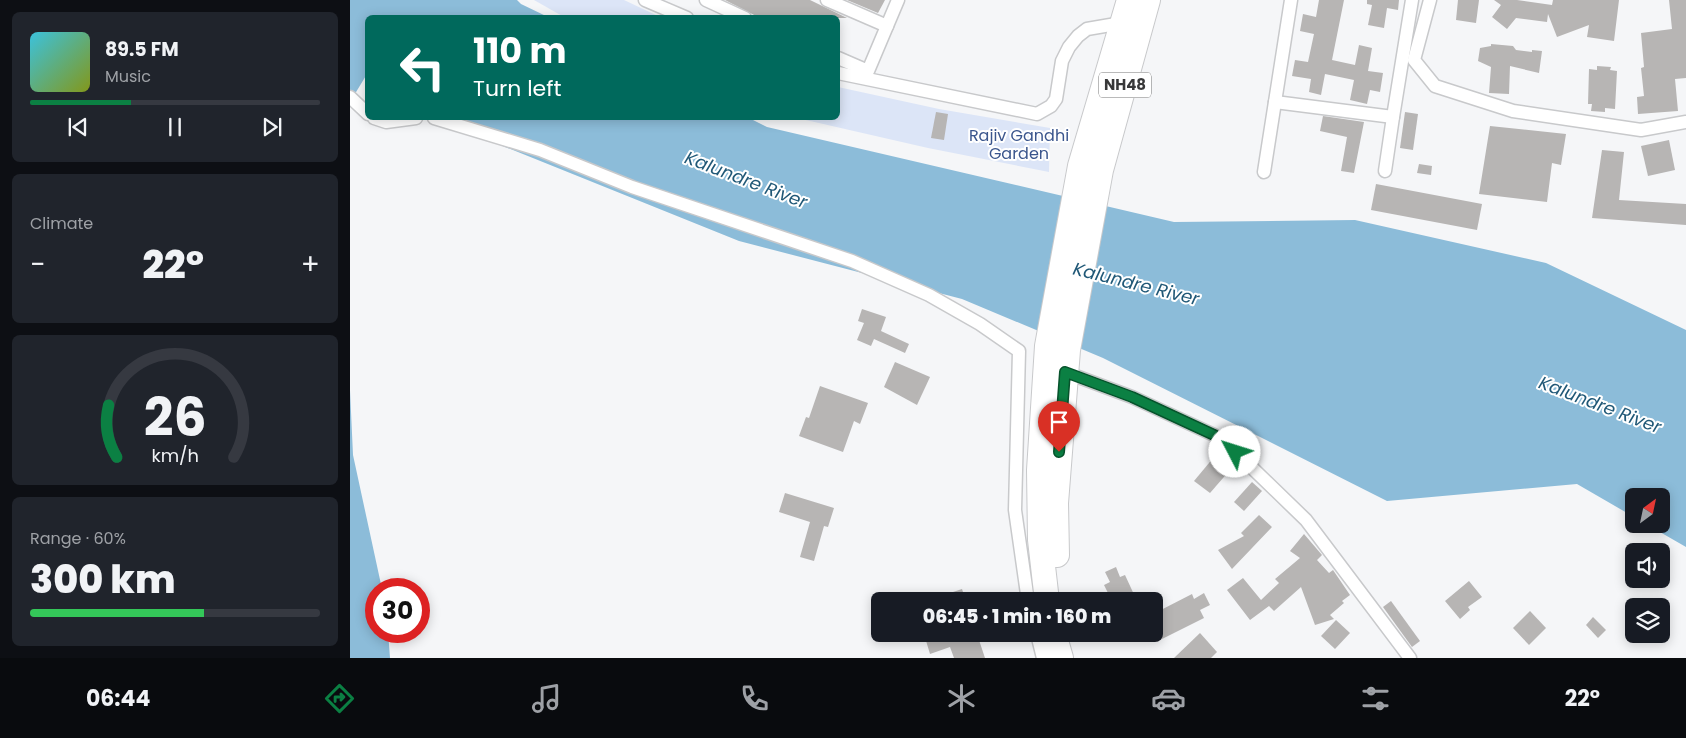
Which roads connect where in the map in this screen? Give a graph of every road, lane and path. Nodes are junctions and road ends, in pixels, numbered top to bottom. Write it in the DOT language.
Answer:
graph roads {
  1 [pos="645,0"];
  2 [pos="706,0"];
  3 [pos="898,0"];
  4 [pos="1129,0"];
  5 [pos="1148,0"];
  6 [pos="1291,0"];
  7 [pos="1412,0"];
  8 [pos="1430,0"];
  9 [pos="834,1"];
  10 [pos="680,15"];
  11 [pos="738,15"];
  12 [pos="1122,22"];
  13 [pos="887,26"];
  14 [pos="840,59"];
  15 [pos="840,73"];
  16 [pos="351,98"];
  17 [pos="1275,102"];
  18 [pos="365,111"];
  19 [pos="1393,118"];
  20 [pos="380,120"];
  21 [pos="401,120"];
  22 [pos="441,120"];
  23 [pos="1686,122"];
  24 [pos="1091,168"];
  25 [pos="1264,172"];
  26 [pos="1385,172"];
  27 [pos="1060,356"];
  28 [pos="1026,592"];
  29 [pos="1046,592"];
  30 [pos="1061,592"];
  31 [pos="1039,642"];
  32 [pos="1056,642"];
  33 [pos="1071,642"];
  34 [pos="1043,658"];
  35 [pos="1061,658"];
  36 [pos="1076,658"];
  37 [pos="1410,658"];
  1 -- 10 [label="street"];
  2 -- 11 [label="street"];
  3 -- 13 [label="street"];
  4 -- 12 [label="highway, NH48"];
  5 -- 24 [label="highway, NH48"];
  6 -- 17 [label="street"];
  7 -- 19 [label="street"];
  8 -- 23 [label="street"];
  9 -- 13 [label="street"];
  12 -- 15 [label="street"];
  12 -- 24 [label="highway, NH48"];
  13 -- 14 [label="street"];
  16 -- 18 [label="street"];
  17 -- 19 [label="street"];
  17 -- 25 [label="street"];
  19 -- 26 [label="street"];
  20 -- 21 [label="street"];
  22 -- 28 [label="street"];
  24 -- 27 [label="highway, NH48"];
  27 -- 29 [label="highway, NH48"];
  27 -- 30 [label="highway, NH48"];
  27 -- 37 [label="street"];
  31 -- 34 [label="street"];
  32 -- 35 [label="highway"];
  33 -- 36 [label="highway"];
}
